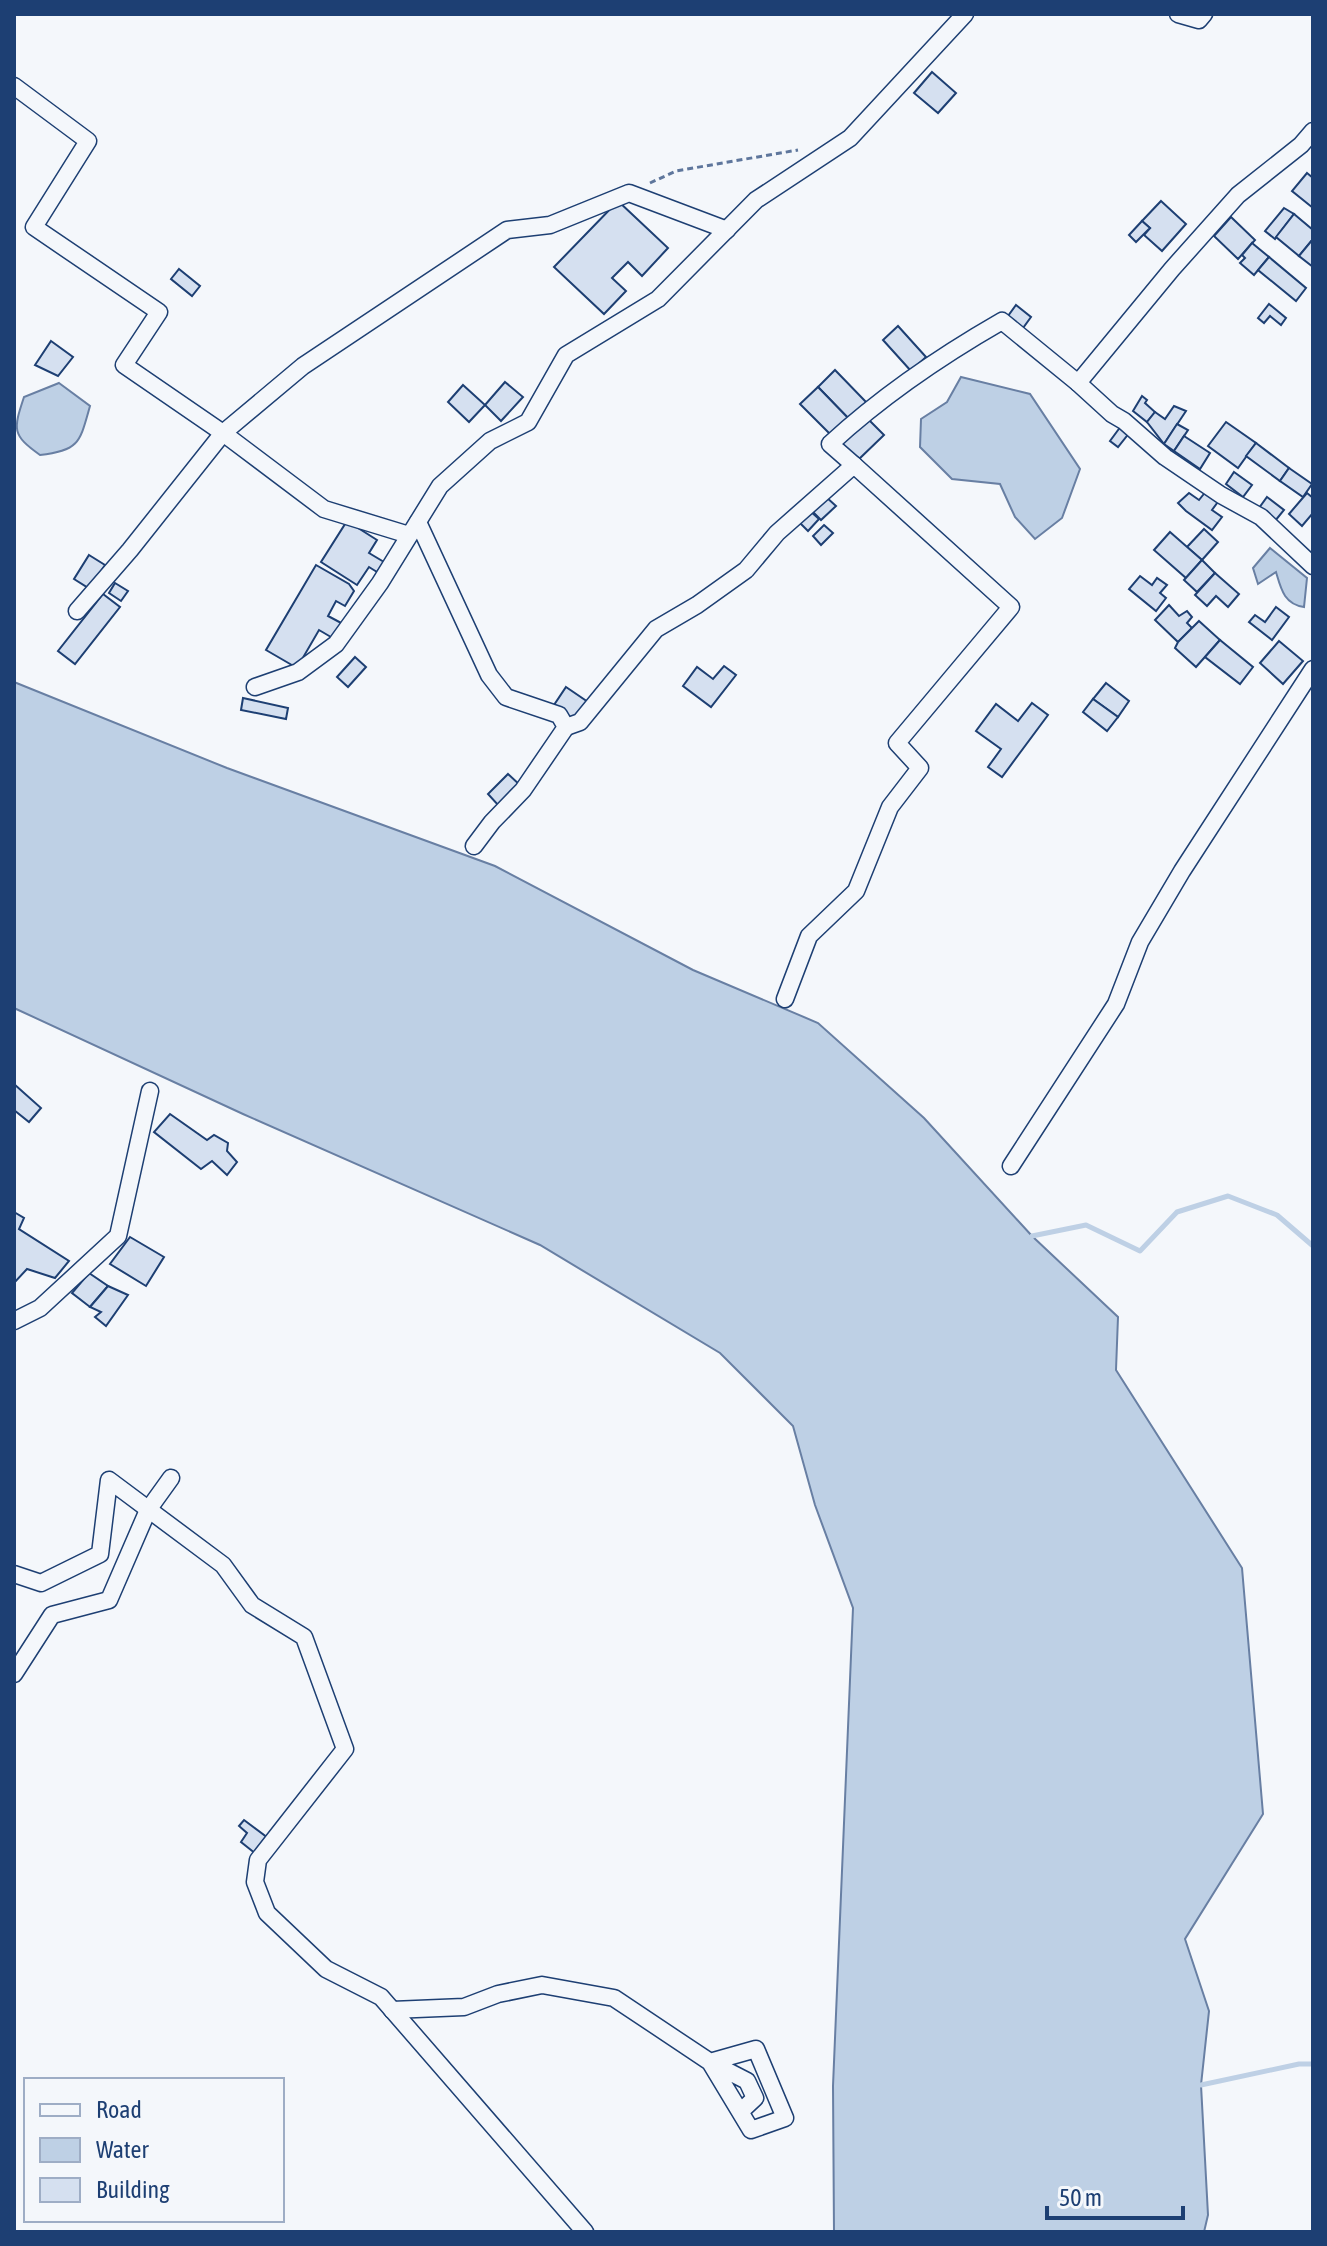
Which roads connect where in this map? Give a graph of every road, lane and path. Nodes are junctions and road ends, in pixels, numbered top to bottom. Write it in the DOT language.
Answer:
graph roads {
  1 [pos="965,14"];
  2 [pos="1178,14"];
  3 [pos="1204,14"];
  4 [pos="14,86"];
  5 [pos="1313,131"];
  6 [pos="800,149"];
  7 [pos="629,193"];
  8 [pos="727,230"];
  9 [pos="1078,383"];
  10 [pos="223,433"];
  11 [pos="854,465"];
  12 [pos="413,529"];
  13 [pos="1313,566"];
  14 [pos="77,611"];
  15 [pos="1313,669"];
  16 [pos="255,687"];
  17 [pos="566,727"];
  18 [pos="474,846"];
  19 [pos="785,999"];
  20 [pos="150,1091"];
  21 [pos="1011,1166"];
  22 [pos="14,1321"];
  23 [pos="171,1478"];
  24 [pos="148,1510"];
  25 [pos="14,1574"];
  26 [pos="14,1674"];
  27 [pos="392,2010"];
  28 [pos="710,2062"];
  29 [pos="585,2232"];
  1 -- 8 [label="street"];
  2 -- 3 [label="street"];
  4 -- 10 [label="street"];
  5 -- 9 [label="street"];
  6 -- 7 [label="path"];
  7 -- 8 [label="street"];
  7 -- 10 [label="street"];
  8 -- 12 [label="street"];
  9 -- 11 [label="street"];
  9 -- 13 [label="street"];
  10 -- 12 [label="street"];
  10 -- 14 [label="street"];
  11 -- 17 [label="street"];
  11 -- 19 [label="street"];
  12 -- 16 [label="street"];
  12 -- 17 [label="street"];
  15 -- 21 [label="street"];
  17 -- 18 [label="street"];
  20 -- 22 [label="street"];
  23 -- 24 [label="street"];
  24 -- 25 [label="street"];
  24 -- 26 [label="street"];
  24 -- 27 [label="street"];
  27 -- 28 [label="street"];
  27 -- 29 [label="street"];
  28 -- 28 [label="street"];
}
